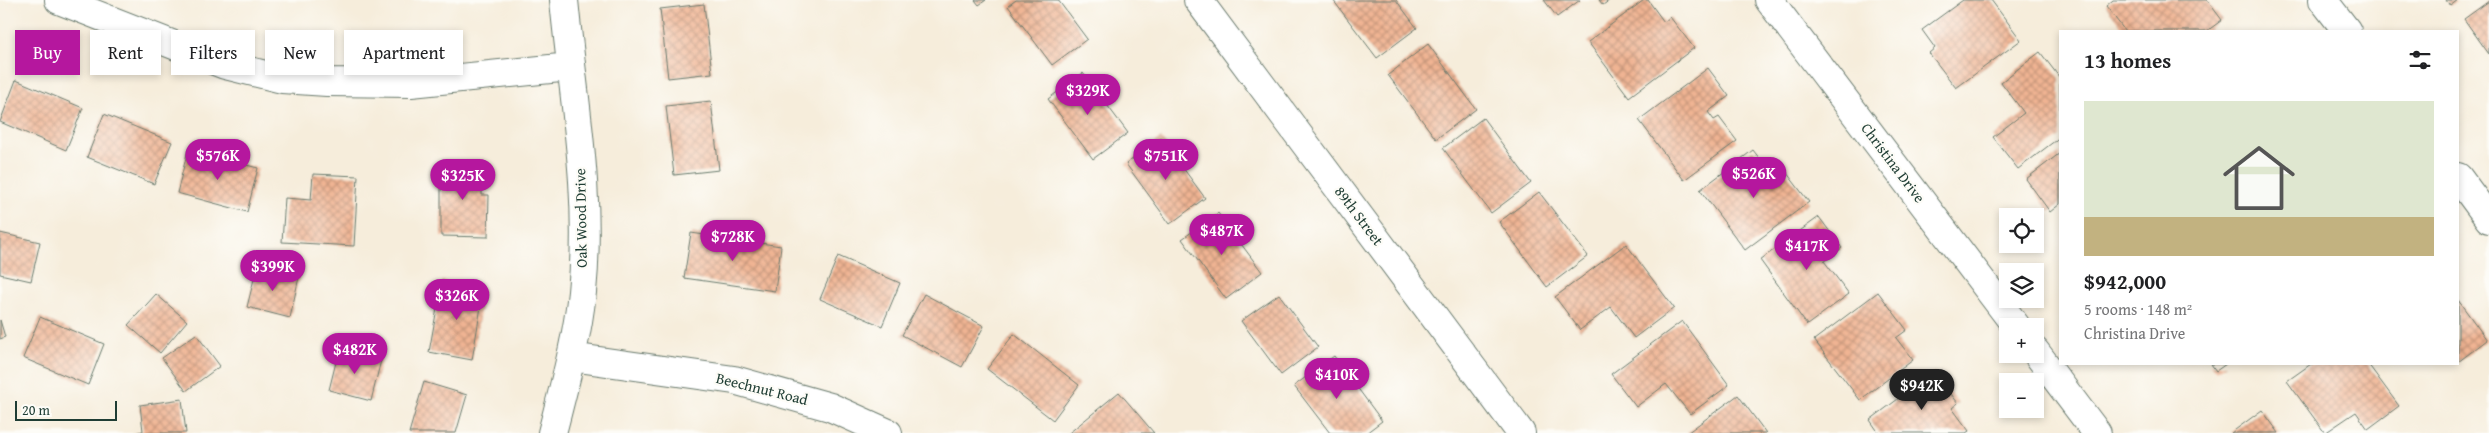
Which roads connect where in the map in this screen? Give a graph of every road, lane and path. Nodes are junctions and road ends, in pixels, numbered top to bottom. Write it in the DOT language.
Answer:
graph roads {
  1 [pos="59,0"];
  2 [pos="564,0"];
  3 [pos="1198,0"];
  4 [pos="1770,0"];
  5 [pos="2323,0"];
  6 [pos="2346,30"];
  7 [pos="570,66"];
  8 [pos="2459,178"];
  9 [pos="2489,219"];
  10 [pos="2010,318"];
  11 [pos="571,358"];
  12 [pos="2044,363"];
  13 [pos="552,433"];
  14 [pos="888,433"];
  15 [pos="1521,433"];
  16 [pos="2097,433"];
  1 -- 7 [label="street"];
  2 -- 7 [label="street, Oak Wood Drive"];
  3 -- 15 [label="street, 89th Street"];
  4 -- 10 [label="street, Christina Drive"];
  5 -- 6 [label="street"];
  7 -- 11 [label="street, Oak Wood Drive"];
  8 -- 9 [label="street"];
  11 -- 13 [label="street, Oak Wood Drive"];
  11 -- 14 [label="street, Beechnut Road"];
  12 -- 16 [label="street"];
}
